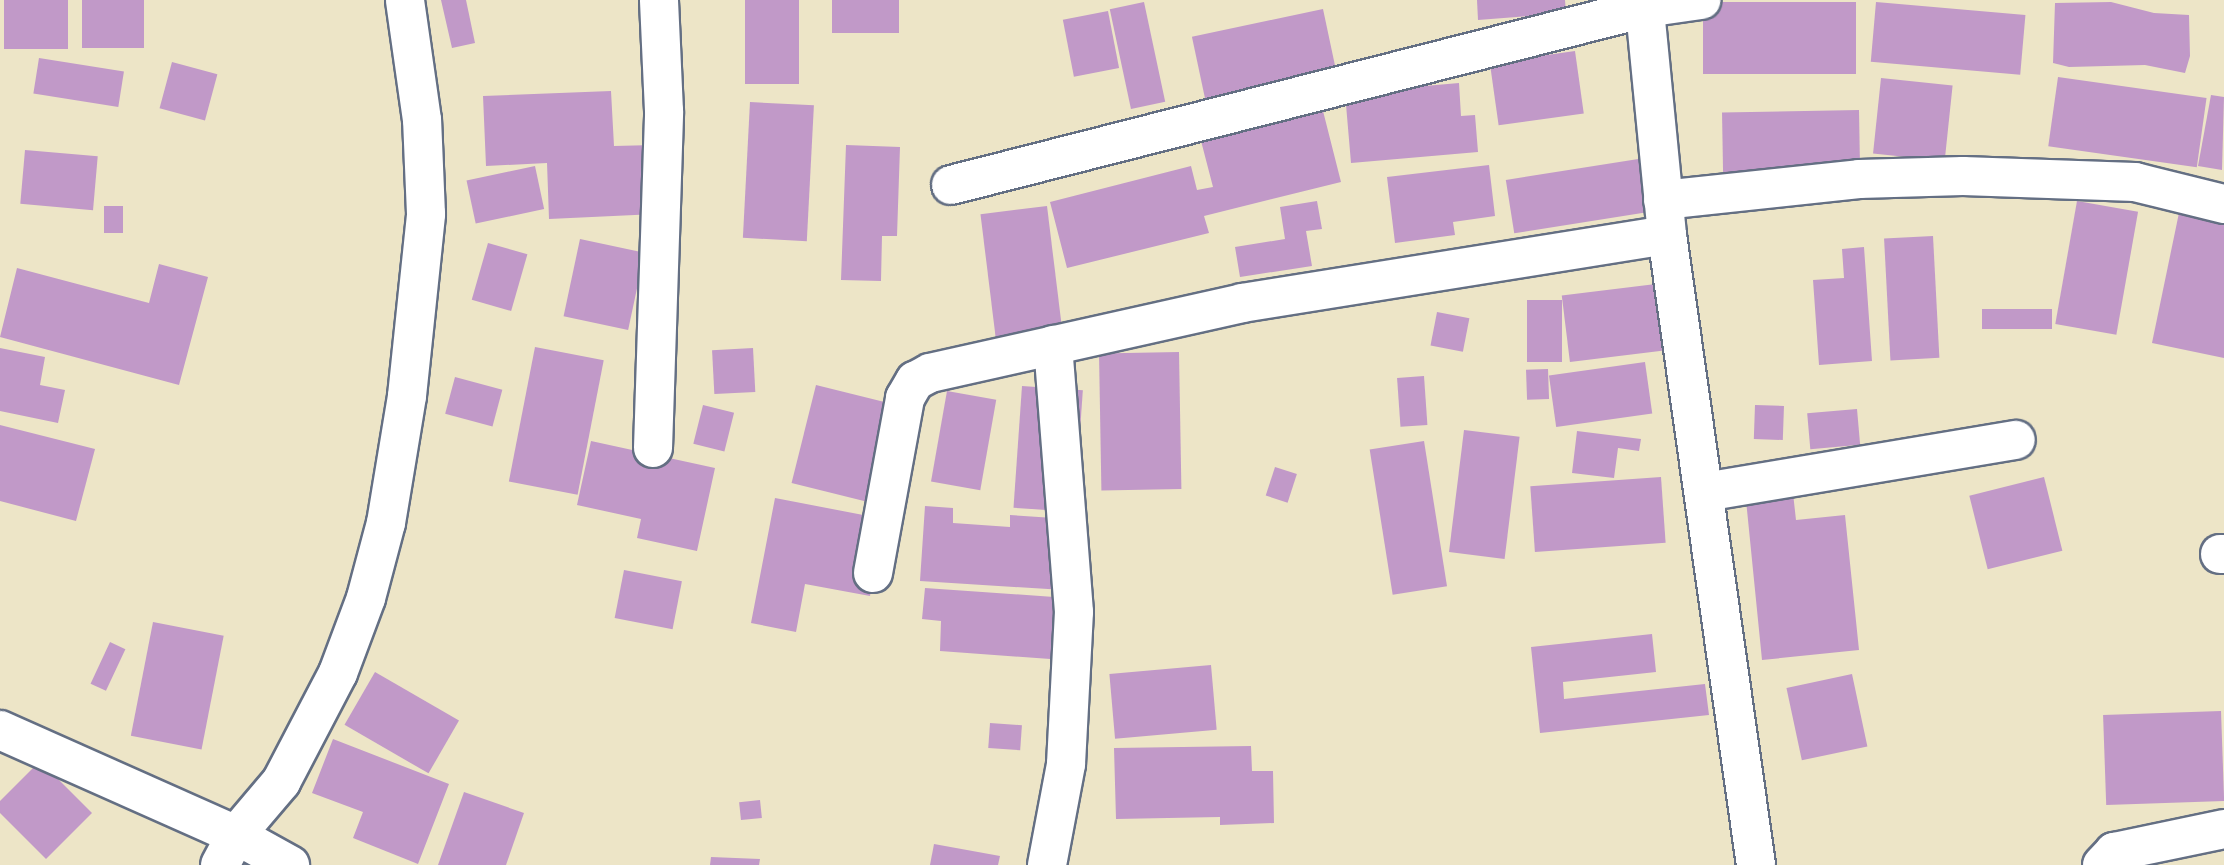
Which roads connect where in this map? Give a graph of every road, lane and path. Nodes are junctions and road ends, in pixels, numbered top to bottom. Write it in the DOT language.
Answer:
graph roads {
  1 [pos="405,0"];
  2 [pos="659,0"];
  3 [pos="1701,0"];
  4 [pos="1644,4"];
  5 [pos="951,185"];
  6 [pos="2224,204"];
  7 [pos="1665,218"];
  8 [pos="1053,345"];
  9 [pos="2016,440"];
  10 [pos="653,448"];
  11 [pos="1704,492"];
  12 [pos="873,573"];
  13 [pos="0,730"];
  14 [pos="2224,829"];
  15 [pos="228,850"];
  16 [pos="290,865"];
  17 [pos="1047,865"];
  18 [pos="1756,865"];
  19 [pos="2102,865"];
  1 -- 15 [label="street"];
  2 -- 10 [label="street"];
  3 -- 4 [label="street"];
  4 -- 5 [label="street"];
  4 -- 7 [label="street"];
  6 -- 7 [label="street"];
  7 -- 8 [label="street"];
  7 -- 11 [label="street"];
  8 -- 12 [label="street"];
  8 -- 17 [label="street"];
  9 -- 11 [label="street"];
  11 -- 18 [label="street"];
  13 -- 15 [label="street"];
  14 -- 19 [label="street"];
  15 -- 16 [label="street"];
}
